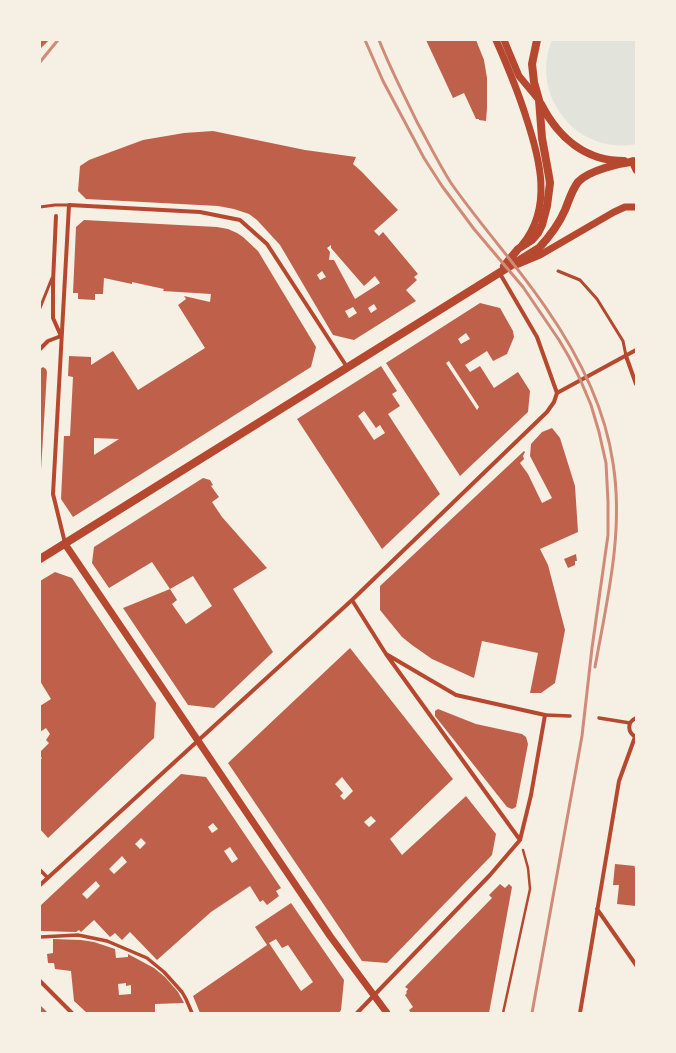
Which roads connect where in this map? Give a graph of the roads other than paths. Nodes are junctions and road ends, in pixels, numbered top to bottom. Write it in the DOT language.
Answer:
graph roads {
  1 [pos="496,40"];
  2 [pos="504,40"];
  3 [pos="537,40"];
  4 [pos="539,100"];
  5 [pos="634,161"];
  6 [pos="636,170"];
  7 [pos="69,205"];
  8 [pos="40,207"];
  9 [pos="636,207"];
  10 [pos="56,216"];
  11 [pos="518,249"];
  12 [pos="558,271"];
  13 [pos="499,272"];
  14 [pos="53,276"];
  15 [pos="40,308"];
  16 [pos="61,336"];
  17 [pos="40,349"];
  18 [pos="636,350"];
  19 [pos="626,356"];
  20 [pos="348,368"];
  21 [pos="636,384"];
  22 [pos="557,393"];
  23 [pos="65,544"];
  24 [pos="40,559"];
  25 [pos="352,600"];
  26 [pos="386,654"];
  27 [pos="545,716"];
  28 [pos="570,716"];
  29 [pos="599,718"];
  30 [pos="636,718"];
  31 [pos="630,723"];
  32 [pos="635,737"];
  33 [pos="198,740"];
  34 [pos="520,840"];
  35 [pos="40,870"];
  36 [pos="48,878"];
  37 [pos="40,885"];
  38 [pos="597,908"];
  39 [pos="40,937"];
  40 [pos="636,965"];
  41 [pos="40,981"];
  42 [pos="374,995"];
  43 [pos="72,1013"];
  44 [pos="192,1013"];
  45 [pos="357,1013"];
  46 [pos="388,1013"];
  47 [pos="580,1013"];
  1 -- 11 [label="street"];
  2 -- 4 [label="street"];
  3 -- 4 [label="main road"];
  4 -- 5 [label="main road"];
  4 -- 11 [label="main road"];
  5 -- 6 [label="street"];
  5 -- 13 [label="main road"];
  7 -- 8 [label="lane"];
  7 -- 16 [label="street"];
  7 -- 20 [label="street"];
  9 -- 13 [label="street"];
  10 -- 14 [label="street"];
  11 -- 13 [label="main road"];
  12 -- 19 [label="lane"];
  13 -- 20 [label="main road"];
  13 -- 22 [label="street"];
  14 -- 15 [label="lane"];
  14 -- 16 [label="street"];
  16 -- 17 [label="street"];
  16 -- 23 [label="street"];
  18 -- 19 [label="street"];
  19 -- 21 [label="street"];
  19 -- 22 [label="street"];
  20 -- 23 [label="main road"];
  22 -- 25 [label="street"];
  23 -- 24 [label="main road"];
  23 -- 33 [label="street"];
  25 -- 26 [label="street"];
  25 -- 33 [label="street"];
  26 -- 27 [label="street"];
  26 -- 34 [label="street"];
  27 -- 28 [label="street"];
  27 -- 34 [label="street"];
  29 -- 31 [label="street"];
  30 -- 31 [label="street"];
  31 -- 32 [label="street"];
  32 -- 38 [label="street"];
  33 -- 36 [label="street"];
  33 -- 42 [label="street"];
  34 -- 42 [label="street"];
  35 -- 36 [label="street"];
  36 -- 37 [label="street"];
  38 -- 40 [label="street"];
  38 -- 47 [label="street"];
  39 -- 44 [label="street"];
  41 -- 43 [label="street"];
  42 -- 45 [label="street"];
  42 -- 46 [label="street"];
}
